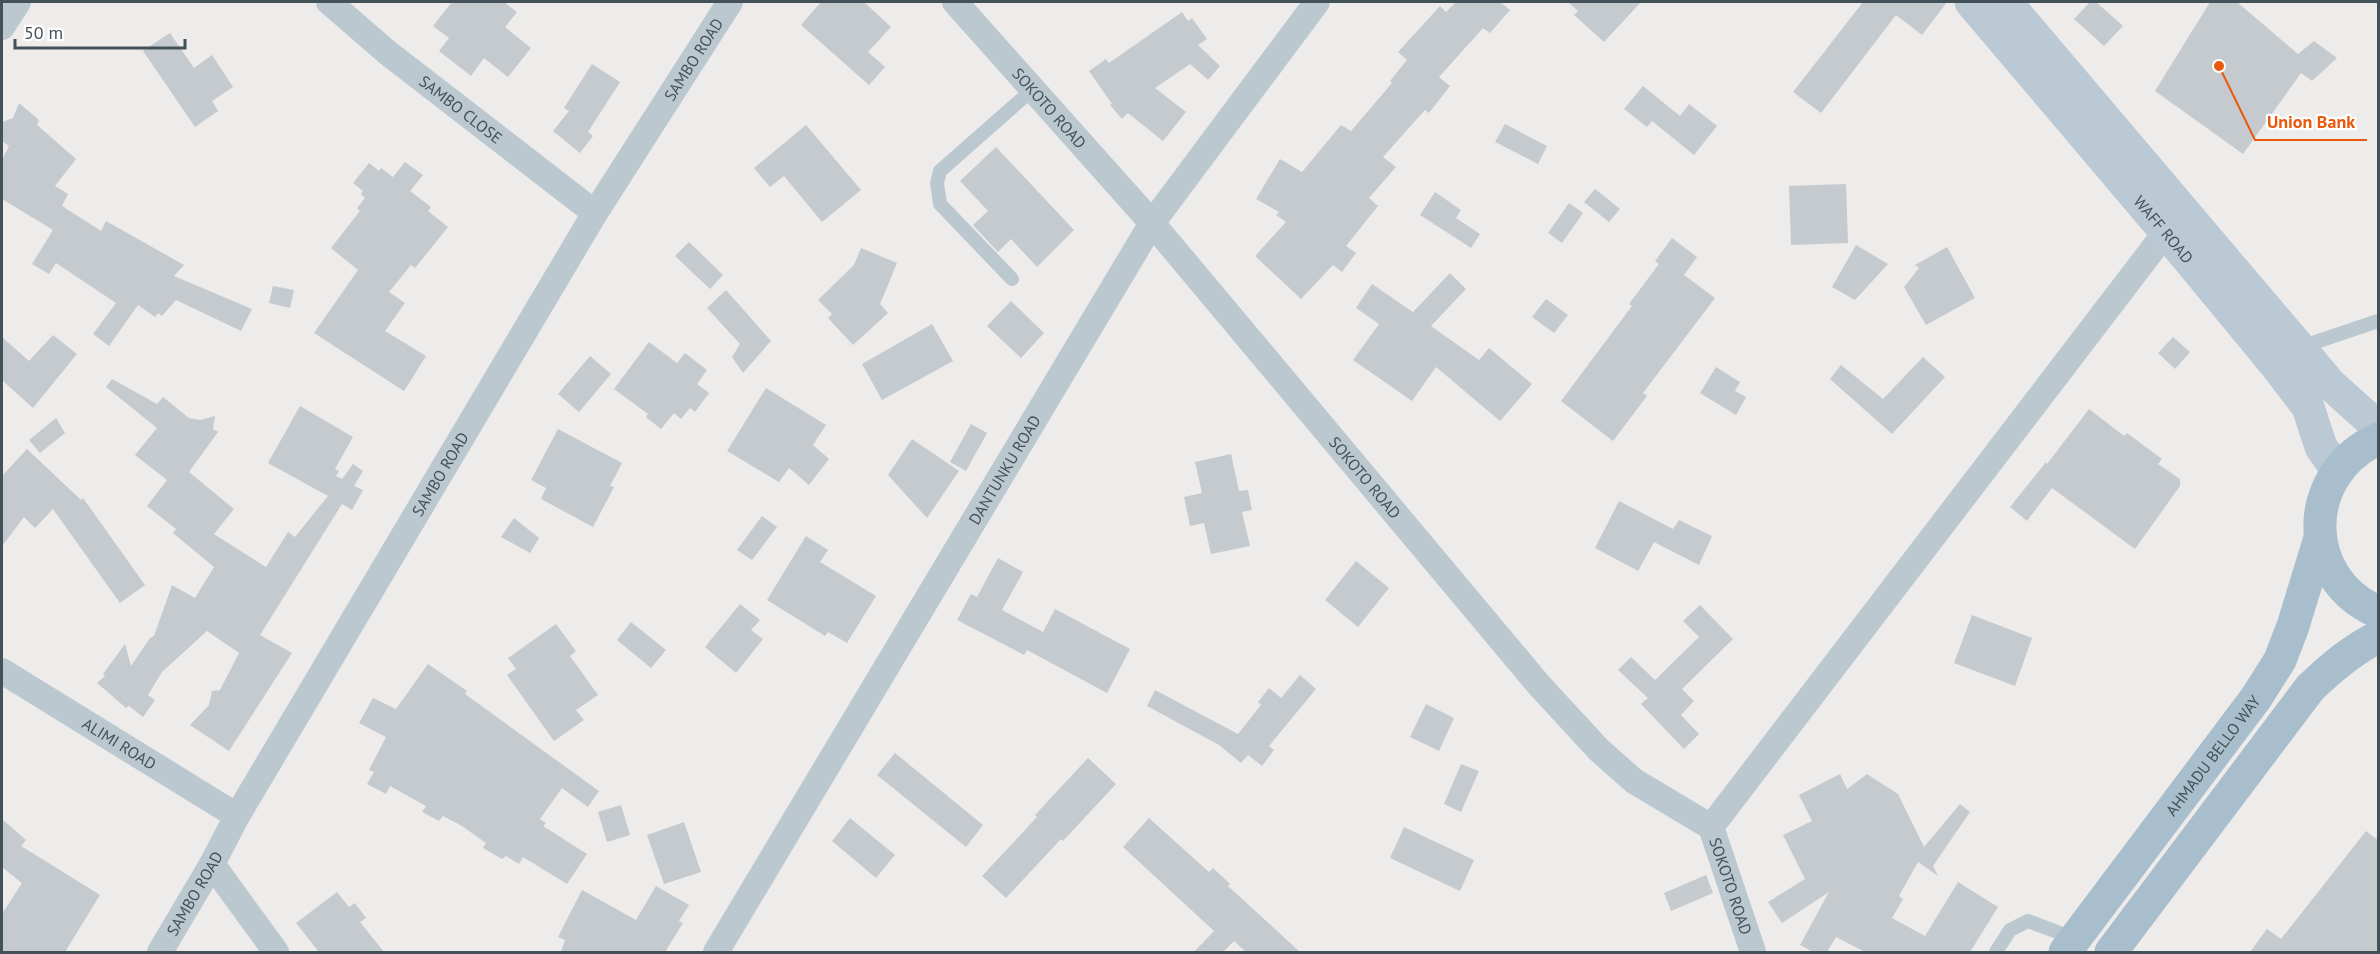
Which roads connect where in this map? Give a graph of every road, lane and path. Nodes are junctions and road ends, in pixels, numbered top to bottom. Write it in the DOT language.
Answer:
graph roads {
  1 [pos="18,2"];
  2 [pos="329,2"];
  3 [pos="730,2"];
  4 [pos="955,2"];
  5 [pos="1317,2"];
  6 [pos="1971,2"];
  7 [pos="2006,2"];
  8 [pos="2,27"];
  9 [pos="1033,89"];
  10 [pos="595,213"];
  11 [pos="1152,224"];
  12 [pos="2166,232"];
  13 [pos="1012,279"];
  14 [pos="2379,321"];
  15 [pos="2301,348"];
  16 [pos="2379,427"];
  17 [pos="2379,440"];
  18 [pos="2337,470"];
  19 [pos="2320,538"];
  20 [pos="2379,612"];
  21 [pos="2379,638"];
  22 [pos="2,671"];
  23 [pos="237,816"];
  24 [pos="1711,827"];
  25 [pos="212,864"];
  26 [pos="2071,946"];
  27 [pos="160,952"];
  28 [pos="276,952"];
  29 [pos="716,952"];
  30 [pos="1753,952"];
  31 [pos="1996,952"];
  32 [pos="2111,952"];
  1 -- 8 [label="street"];
  2 -- 10 [label="street, SAMBO CLOSE"];
  3 -- 10 [label="street, SAMBO ROAD"];
  4 -- 9 [label="street, SOKOTO ROAD"];
  5 -- 11 [label="street, DANTUNKU ROAD"];
  6 -- 12 [label="street, WAFF ROAD"];
  7 -- 15 [label="street, WAFF ROAD"];
  9 -- 11 [label="street, SOKOTO ROAD"];
  9 -- 13 [label="lane"];
  10 -- 23 [label="street, SAMBO ROAD"];
  11 -- 24 [label="street, SOKOTO ROAD"];
  11 -- 29 [label="street, DANTUNKU ROAD"];
  12 -- 18 [label="street, WAFF ROAD"];
  12 -- 24 [label="street"];
  14 -- 15 [label="lane"];
  15 -- 16 [label="street, WAFF ROAD"];
  17 -- 18 [label="main road"];
  18 -- 19 [label="main road"];
  19 -- 20 [label="main road"];
  19 -- 26 [label="main road, AHMADU BELLO WAY"];
  21 -- 32 [label="main road"];
  22 -- 23 [label="street, ALIMI ROAD"];
  23 -- 25 [label="street, SAMBO ROAD"];
  24 -- 30 [label="street, SOKOTO ROAD"];
  25 -- 27 [label="street, SAMBO ROAD"];
  25 -- 28 [label="street"];
  26 -- 31 [label="lane"];
}
